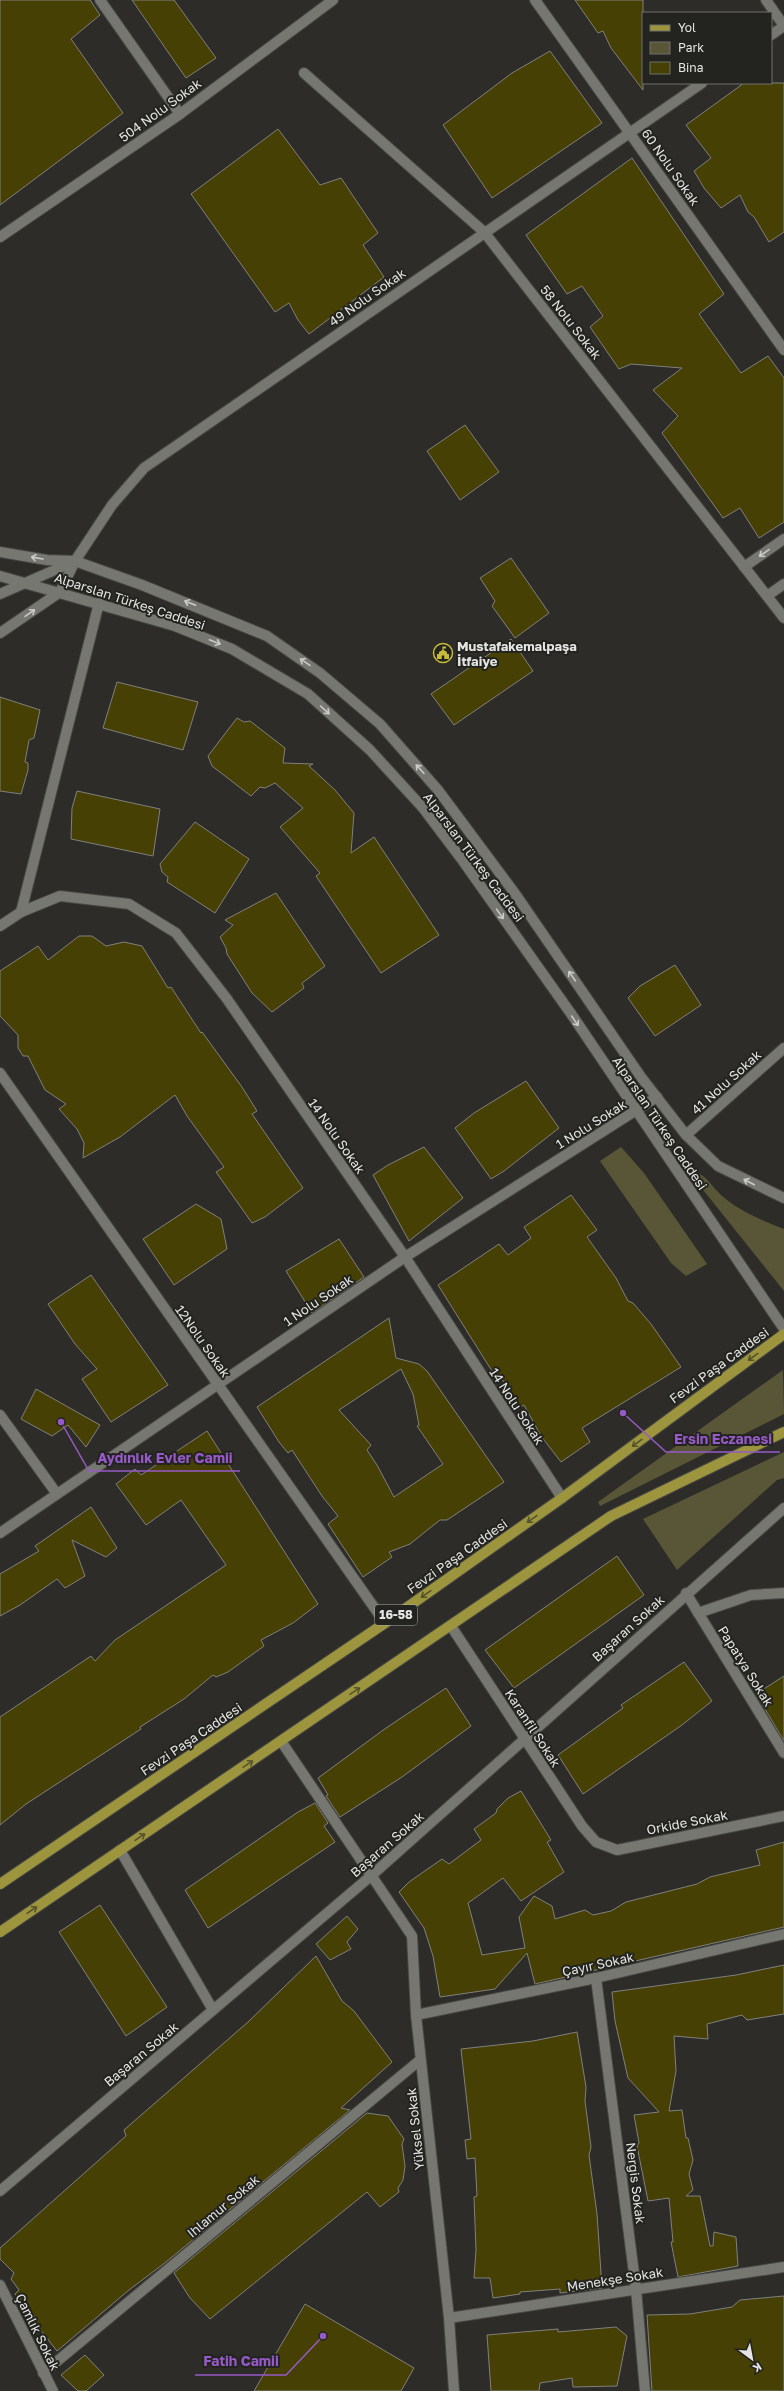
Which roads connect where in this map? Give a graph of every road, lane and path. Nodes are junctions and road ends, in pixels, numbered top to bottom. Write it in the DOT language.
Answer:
graph roads {
  1 [pos="100,0"];
  2 [pos="333,0"];
  3 [pos="535,0"];
  4 [pos="766,0"];
  5 [pos="784,26"];
  6 [pos="772,34"];
  7 [pos="304,73"];
  8 [pos="701,84"];
  9 [pos="180,114"];
  10 [pos="631,133"];
  11 [pos="484,232"];
  12 [pos="0,237"];
  13 [pos="784,350"];
  14 [pos="784,540"];
  15 [pos="0,552"];
  16 [pos="75,561"];
  17 [pos="744,567"];
  18 [pos="0,576"];
  19 [pos="26,582"];
  20 [pos="784,584"];
  21 [pos="60,592"];
  22 [pos="0,594"];
  23 [pos="767,596"];
  24 [pos="99,603"];
  25 [pos="784,618"];
  26 [pos="0,634"];
  27 [pos="20,912"];
  28 [pos="0,926"];
  29 [pos="784,1048"];
  30 [pos="0,1073"];
  31 [pos="657,1097"];
  32 [pos="635,1111"];
  33 [pos="686,1135"];
  34 [pos="784,1198"];
  35 [pos="405,1257"];
  36 [pos="784,1329"];
  37 [pos="784,1334"];
  38 [pos="218,1384"];
  39 [pos="0,1415"];
  40 [pos="784,1432"];
  41 [pos="57,1494"];
  42 [pos="562,1498"];
  43 [pos="784,1508"];
  44 [pos="0,1533"];
  45 [pos="686,1593"];
  46 [pos="784,1593"];
  47 [pos="698,1613"];
  48 [pos="385,1623"];
  49 [pos="451,1626"];
  50 [pos="525,1739"];
  51 [pos="281,1741"];
  52 [pos="784,1753"];
  53 [pos="784,1816"];
  54 [pos="596,1842"];
  55 [pos="120,1850"];
  56 [pos="372,1875"];
  57 [pos="0,1884"];
  58 [pos="0,1932"];
  59 [pos="784,1934"];
  60 [pos="596,1978"];
  61 [pos="213,2010"];
  62 [pos="416,2015"];
  63 [pos="420,2060"];
  64 [pos="0,2191"];
  65 [pos="784,2267"];
  66 [pos="0,2285"];
  67 [pos="636,2289"];
  68 [pos="449,2318"];
  69 [pos="43,2373"];
  70 [pos="53,2391"];
  71 [pos="454,2391"];
  72 [pos="645,2391"];
  1 -- 9 [label="street"];
  2 -- 9 [label="street, 504 Nolu Sokak"];
  3 -- 10 [label="street, 60 Nolu Sokak"];
  4 -- 5 [label="street"];
  5 -- 6 [label="street"];
  7 -- 11 [label="street, 58 Nolu Sokak"];
  8 -- 10 [label="street, 49 Nolu Sokak"];
  9 -- 12 [label="street, 504 Nolu Sokak"];
  10 -- 11 [label="street, 49 Nolu Sokak"];
  10 -- 13 [label="street, 60 Nolu Sokak"];
  11 -- 16 [label="street, 49 Nolu Sokak"];
  11 -- 17 [label="street, 58 Nolu Sokak"];
  14 -- 17 [label="street, one-way"];
  16 -- 15 [label="street, Alparslan Türkeş Caddesi, one-way"];
  16 -- 19 [label="street"];
  16 -- 21 [label="street, 49 Nolu Sokak"];
  31 -- 16 [label="street, Alparslan Türkeş Caddesi, one-way"];
  17 -- 23 [label="street, 58 Nolu Sokak"];
  18 -- 19 [label="street, Alparslan Türkeş Caddesi"];
  19 -- 21 [label="street, Alparslan Türkeş Caddesi"];
  19 -- 22 [label="street"];
  20 -- 23 [label="street"];
  21 -- 24 [label="street, Alparslan Türkeş Caddesi"];
  26 -- 21 [label="street, one-way"];
  23 -- 25 [label="street, 58 Nolu Sokak"];
  24 -- 27 [label="street"];
  24 -- 32 [label="street, Alparslan Türkeş Caddesi, one-way"];
  27 -- 28 [label="street, 14 Nolu Sokak"];
  27 -- 35 [label="street, 14 Nolu Sokak"];
  29 -- 33 [label="street, 41 Nolu Sokak"];
  30 -- 38 [label="street, 12Nolu Sokak"];
  31 -- 32 [label="street, 1 Nolu Sokak"];
  31 -- 33 [label="street, Alparslan Türkeş Caddesi"];
  32 -- 35 [label="street, 1 Nolu Sokak"];
  32 -- 36 [label="street, Alparslan Türkeş Caddesi"];
  34 -- 33 [label="street, Alparslan Türkeş Caddesi, one-way"];
  35 -- 38 [label="street, 1 Nolu Sokak"];
  35 -- 42 [label="street, 14 Nolu Sokak"];
  37 -- 42 [label="main road, Fevzi Paşa Caddesi / 16-58, one-way"];
  38 -- 41 [label="street, 1 Nolu Sokak"];
  38 -- 48 [label="street, 12Nolu Sokak"];
  39 -- 41 [label="street"];
  40 -- 49 [label="main road"];
  41 -- 44 [label="street, 1 Nolu Sokak"];
  42 -- 48 [label="main road, Fevzi Paşa Caddesi / 16-58, one-way"];
  43 -- 45 [label="street, Başaran Sokak"];
  45 -- 47 [label="street, Papatya Sokak"];
  45 -- 50 [label="street, Başaran Sokak"];
  46 -- 47 [label="street"];
  47 -- 52 [label="street, Papatya Sokak"];
  48 -- 57 [label="main road, Fevzi Paşa Caddesi / 16-58"];
  49 -- 50 [label="street, Karanfil Sokak"];
  51 -- 49 [label="main road, one-way"];
  50 -- 54 [label="street, Karanfil Sokak"];
  50 -- 56 [label="street, Başaran Sokak"];
  55 -- 51 [label="main road, one-way"];
  51 -- 56 [label="street, Yüksel Sokak"];
  53 -- 54 [label="street, Orkide Sokak"];
  58 -- 55 [label="main road, one-way"];
  55 -- 61 [label="street"];
  56 -- 61 [label="street, Başaran Sokak"];
  56 -- 62 [label="street, Yüksel Sokak"];
  59 -- 60 [label="street, Çayır Sokak"];
  60 -- 62 [label="street, Çayır Sokak"];
  60 -- 67 [label="street, Nergis Sokak"];
  61 -- 64 [label="street, Başaran Sokak"];
  62 -- 63 [label="street, Yüksel Sokak"];
  63 -- 68 [label="street, Yüksel Sokak"];
  63 -- 69 [label="street, Ihlamur Sokak"];
  65 -- 67 [label="street, Menekşe Sokak"];
  66 -- 69 [label="street, Çamlık Sokak"];
  67 -- 68 [label="street, Menekşe Sokak"];
  67 -- 72 [label="street, Nergis Sokak"];
  68 -- 71 [label="street, Yüksel Sokak"];
  69 -- 70 [label="street, Çamlık Sokak"];
}
